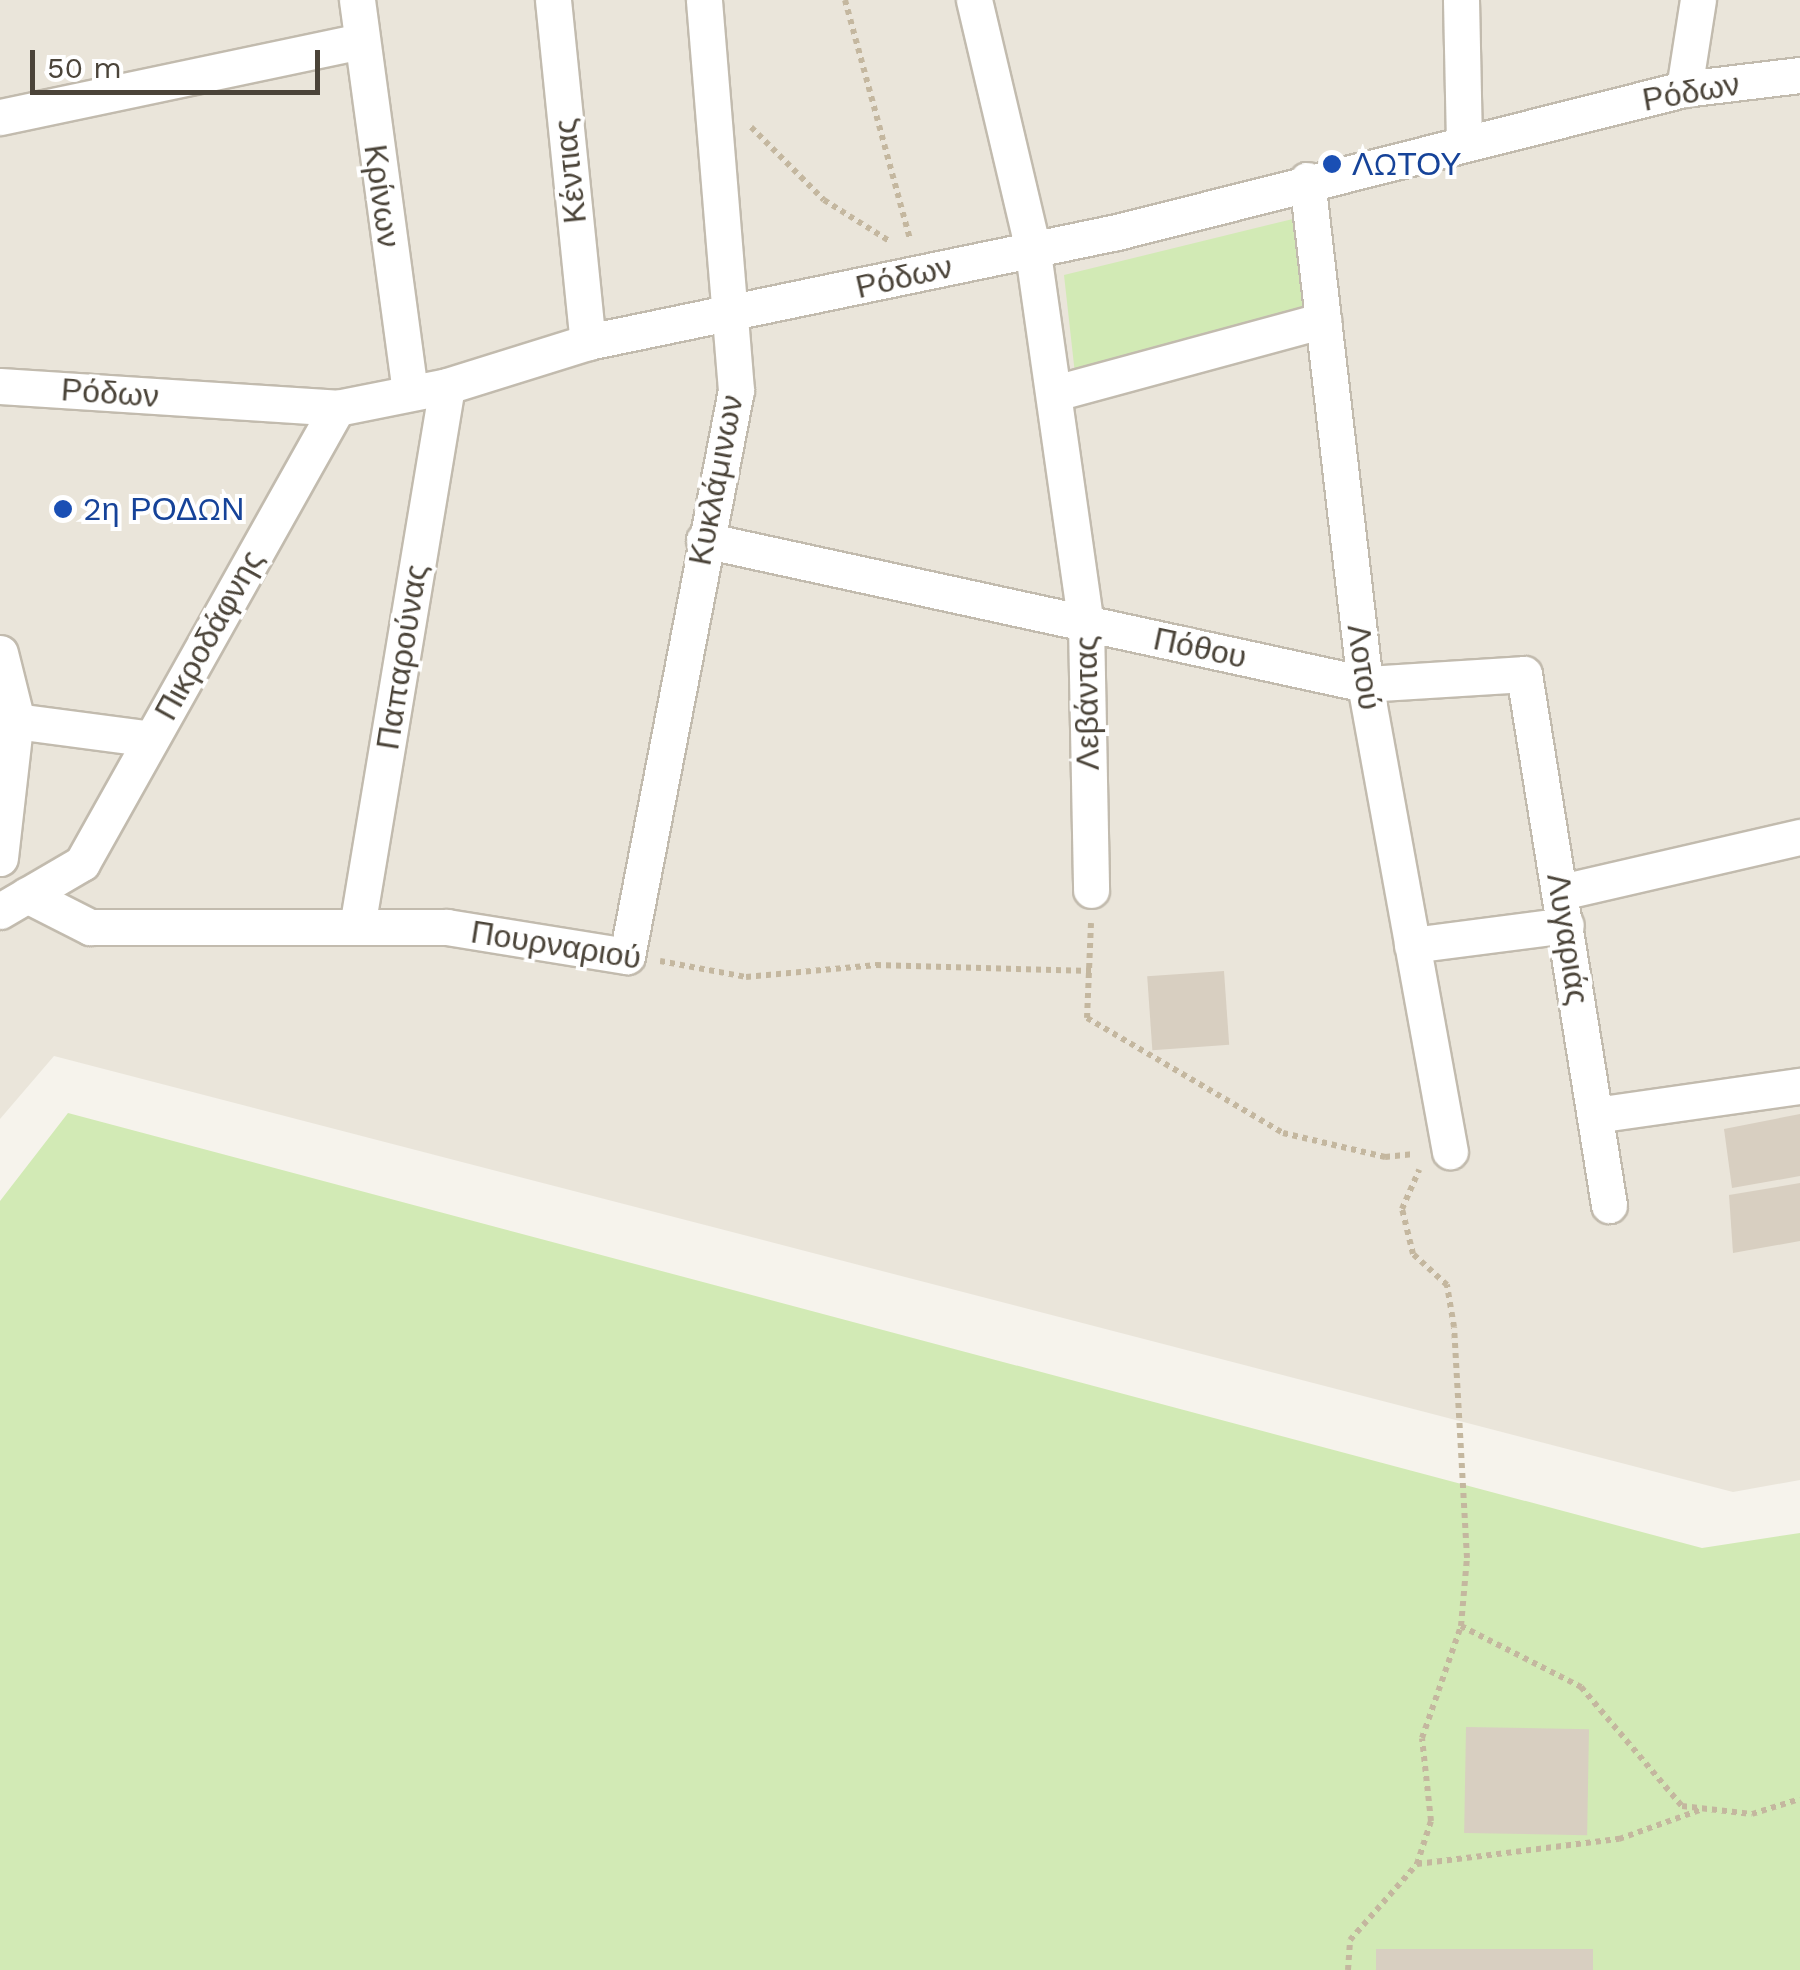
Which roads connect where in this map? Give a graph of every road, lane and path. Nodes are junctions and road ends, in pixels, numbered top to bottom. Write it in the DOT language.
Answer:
graph roads {
  1 [pos="357,0"];
  2 [pos="553,0"];
  3 [pos="704,0"];
  4 [pos="845,0"];
  5 [pos="974,0"];
  6 [pos="1461,0"];
  7 [pos="1698,0"];
  8 [pos="360,42"];
  9 [pos="709,71"];
  10 [pos="1800,75"];
  11 [pos="1684,89"];
  12 [pos="0,117"];
  13 [pos="1464,140"];
  14 [pos="1307,180"];
  15 [pos="1032,246"];
  16 [pos="732,316"];
  17 [pos="1323,320"];
  18 [pos="588,342"];
  19 [pos="0,386"];
  20 [pos="447,386"];
  21 [pos="410,392"];
  22 [pos="1055,393"];
  23 [pos="336,408"];
  24 [pos="704,540"];
  25 [pos="1086,624"];
  26 [pos="0,654"];
  27 [pos="1524,674"];
  28 [pos="1365,684"];
  29 [pos="8,718"];
  30 [pos="151,739"];
  31 [pos="1800,837"];
  32 [pos="0,858"];
  33 [pos="1091,890"];
  34 [pos="14,903"];
  35 [pos="1563,909"];
  36 [pos="357,927"];
  37 [pos="1412,946"];
  38 [pos="627,956"];
  39 [pos="1092,971"];
  40 [pos="1800,1086"];
  41 [pos="1595,1114"];
  42 [pos="1450,1151"];
  43 [pos="1609,1205"];
  44 [pos="1461,1626"];
  45 [pos="1800,1799"];
  46 [pos="1706,1808"];
  47 [pos="1418,1864"];
  48 [pos="1348,1970"];
  1 -- 8 [label="street, Κρίνων"];
  2 -- 18 [label="street, Κέντιας"];
  3 -- 9 [label="street, Κυκλάμινων"];
  4 -- 9 [label="path"];
  5 -- 15 [label="street, Λεβάντας"];
  6 -- 13 [label="street"];
  7 -- 11 [label="street"];
  8 -- 12 [label="street"];
  8 -- 21 [label="street, Κρίνων"];
  9 -- 16 [label="street, Κυκλάμινων"];
  10 -- 11 [label="street, Ρόδων"];
  11 -- 13 [label="street, Ρόδων"];
  13 -- 14 [label="street, Ρόδων"];
  14 -- 15 [label="street, Ρόδων"];
  14 -- 17 [label="street, Λοτού"];
  15 -- 16 [label="street, Ρόδων"];
  15 -- 22 [label="street, Λεβάντας"];
  16 -- 18 [label="street, Ρόδων"];
  16 -- 24 [label="street, Κυκλάμινων"];
  17 -- 22 [label="street"];
  17 -- 28 [label="street, Λοτού"];
  18 -- 20 [label="street, Ρόδων"];
  19 -- 23 [label="street, Ρόδων"];
  20 -- 21 [label="street, Ρόδων"];
  20 -- 36 [label="street, Παπαρούνας"];
  21 -- 23 [label="street, Ρόδων"];
  22 -- 25 [label="street, Λεβάντας"];
  23 -- 30 [label="street, Πικροδάφνης"];
  24 -- 25 [label="street, Πόθου"];
  24 -- 38 [label="street, Κυκλάμινων"];
  25 -- 28 [label="street, Πόθου"];
  25 -- 33 [label="street, Λεβάντας"];
  26 -- 29 [label="street"];
  27 -- 28 [label="street, Πόθου"];
  27 -- 35 [label="street, Λυγαριάς"];
  28 -- 37 [label="street, Λοτού"];
  29 -- 30 [label="street"];
  29 -- 32 [label="street"];
  30 -- 34 [label="street, Πικροδάφνης"];
  31 -- 35 [label="street"];
  33 -- 39 [label="path"];
  34 -- 36 [label="street, Πουρναριού"];
  35 -- 37 [label="street"];
  35 -- 41 [label="street, Λυγαριάς"];
  36 -- 38 [label="street, Πουρναριού"];
  37 -- 42 [label="street, Λοτού"];
  38 -- 39 [label="path, Πουρναριού"];
  39 -- 42 [label="path"];
  40 -- 41 [label="street"];
  41 -- 43 [label="street, Λυγαριάς"];
  42 -- 44 [label="path"];
  44 -- 46 [label="path"];
  44 -- 47 [label="path"];
  45 -- 46 [label="path"];
  46 -- 47 [label="path"];
  47 -- 48 [label="path"];
}
